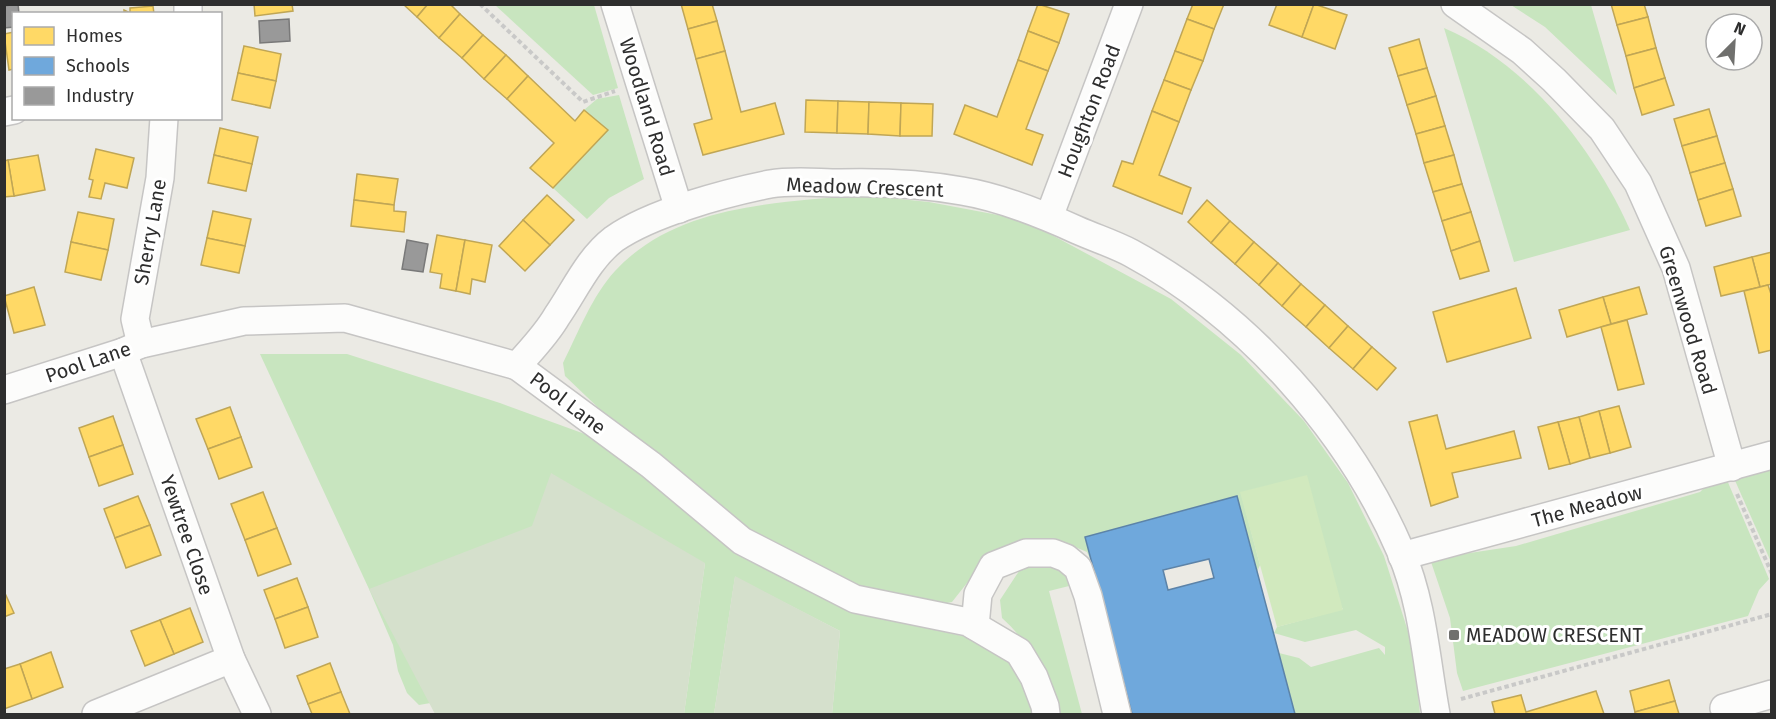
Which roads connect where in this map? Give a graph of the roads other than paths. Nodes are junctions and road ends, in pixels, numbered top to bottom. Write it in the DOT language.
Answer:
graph roads {
  1 [pos="615,4"];
  2 [pos="1129,4"];
  3 [pos="1455,4"];
  4 [pos="162,120"];
  5 [pos="679,209"];
  6 [pos="1049,217"];
  7 [pos="132,348"];
  8 [pos="517,366"];
  9 [pos="4,390"];
  10 [pos="1772,455"];
  11 [pos="1729,468"];
  12 [pos="1402,556"];
  13 [pos="975,626"];
  14 [pos="231,659"];
  15 [pos="1772,694"];
  16 [pos="1724,708"];
  17 [pos="1435,710"];
  18 [pos="96,714"];
  19 [pos="257,714"];
  20 [pos="1046,714"];
  21 [pos="1117,714"];
  1 -- 5 [label="street, Woodland Road"];
  2 -- 6 [label="street, Houghton Road"];
  3 -- 11 [label="street, Greenwood Road"];
  4 -- 7 [label="street, Sherry Lane"];
  5 -- 6 [label="street, Meadow Crescent"];
  5 -- 8 [label="street, Meadow Crescent"];
  6 -- 12 [label="street, Meadow Crescent"];
  7 -- 8 [label="street, Pool Lane"];
  7 -- 9 [label="street, Pool Lane"];
  7 -- 14 [label="street, Yewtree Close"];
  8 -- 13 [label="street, Pool Lane"];
  10 -- 11 [label="street, The Meadow"];
  11 -- 12 [label="street, The Meadow"];
  12 -- 17 [label="street, Meadow Crescent"];
  13 -- 20 [label="street, Pool Lane"];
  13 -- 21 [label="street"];
  14 -- 18 [label="street"];
  14 -- 19 [label="street, Yewtree Close"];
  15 -- 16 [label="street"];
}
